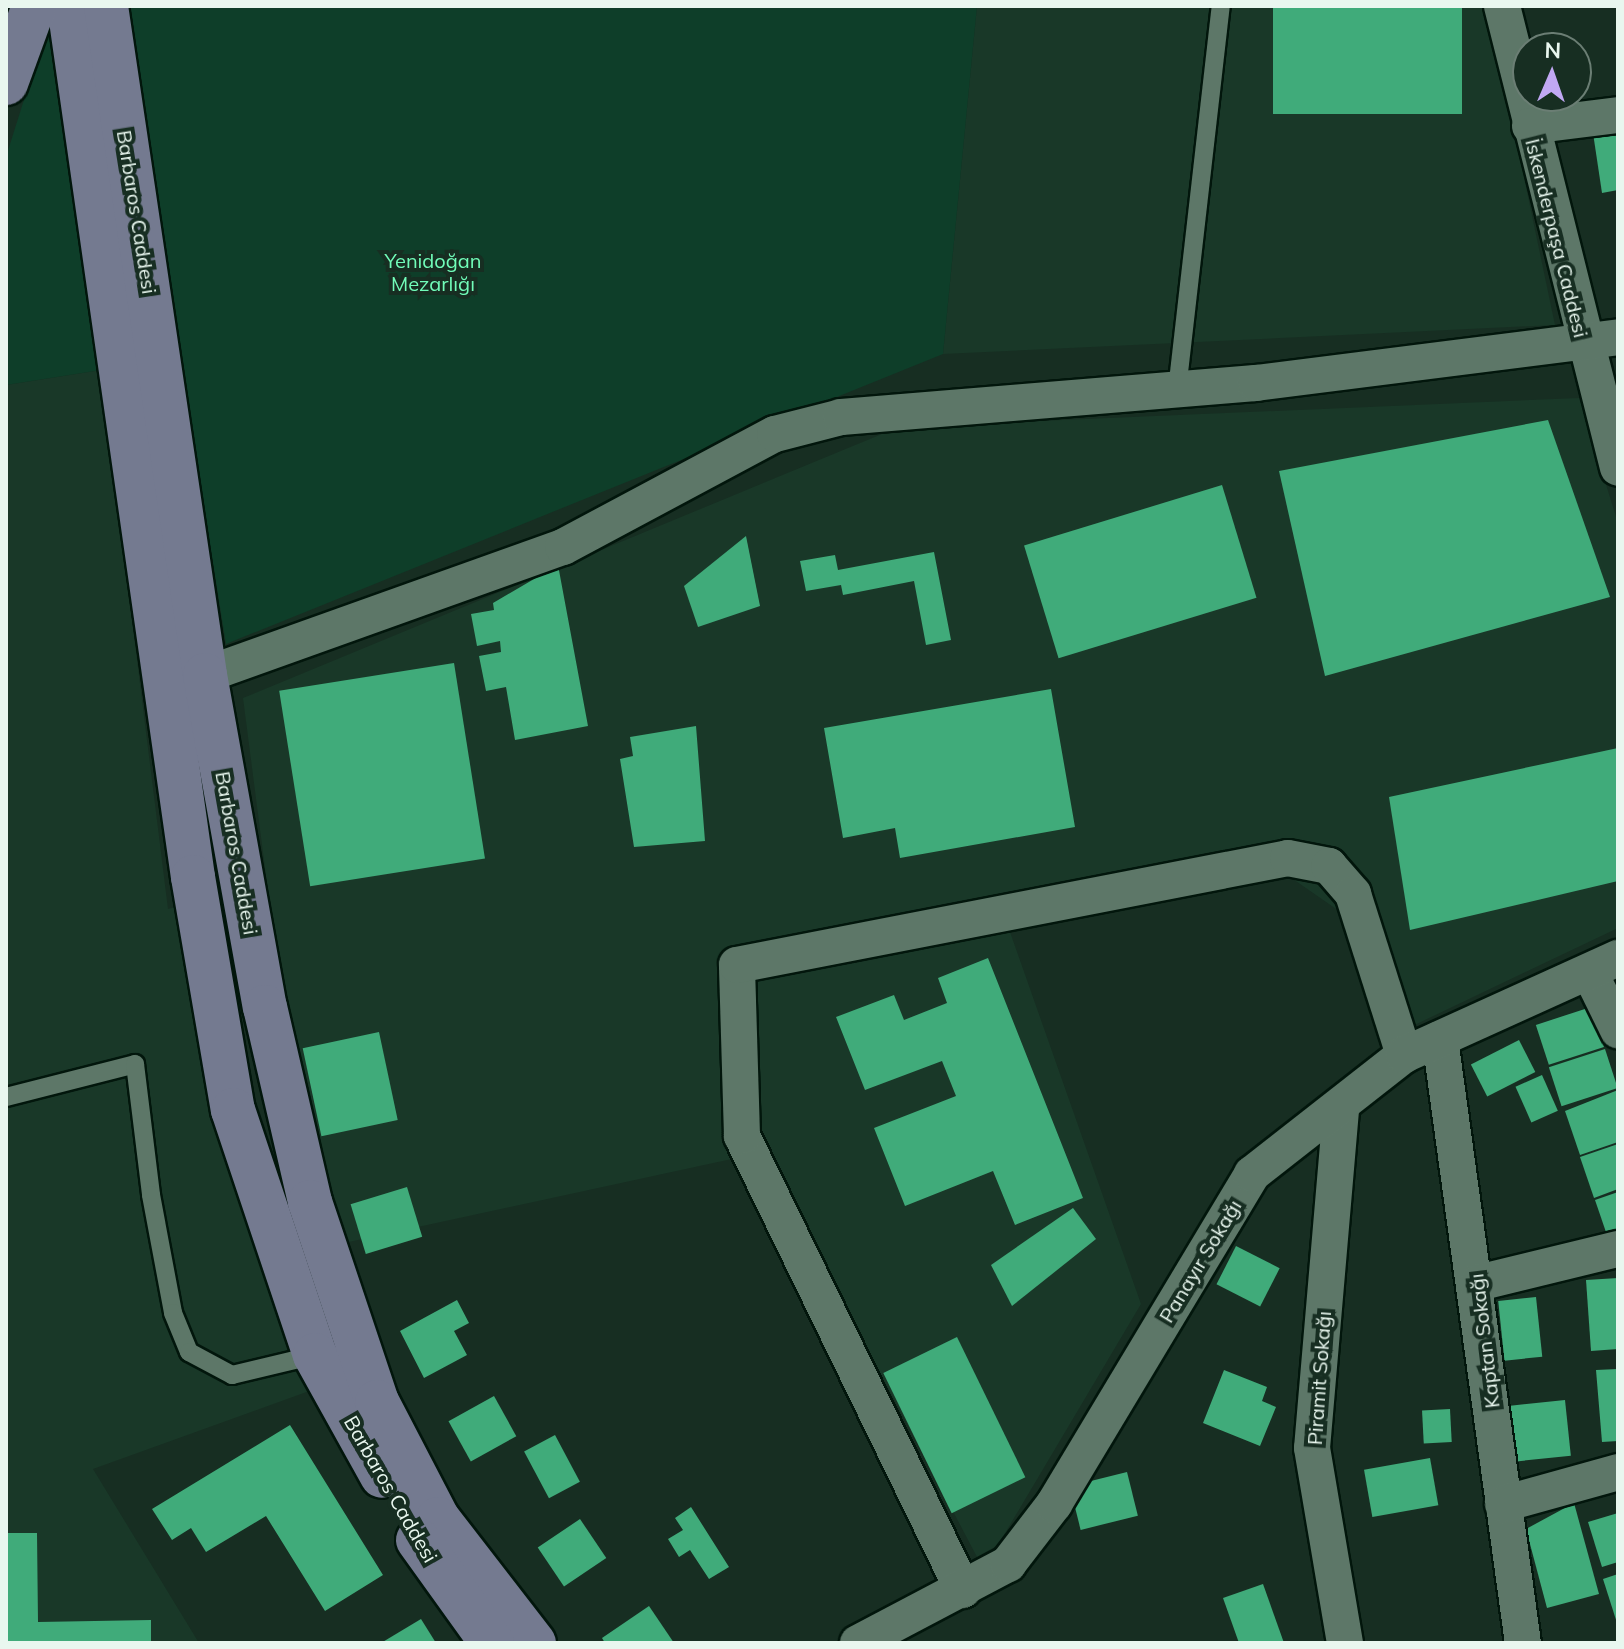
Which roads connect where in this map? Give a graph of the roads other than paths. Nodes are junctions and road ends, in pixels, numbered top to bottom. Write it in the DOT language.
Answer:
graph roads {
  1 [pos="34,6"];
  2 [pos="69,6"];
  3 [pos="106,6"];
  4 [pos="1221,6"];
  5 [pos="1502,6"];
  6 [pos="6,83"];
  7 [pos="1618,115"];
  8 [pos="1530,126"];
  9 [pos="1618,337"];
  10 [pos="1581,341"];
  11 [pos="1177,390"];
  12 [pos="1618,468"];
  13 [pos="205,675"];
  14 [pos="1604,965"];
  15 [pos="1618,1030"];
  16 [pos="1440,1039"];
  17 [pos="1404,1055"];
  18 [pos="6,1097"];
  19 [pos="1341,1110"];
  20 [pos="1618,1249"];
  21 [pos="1478,1283"];
  22 [pos="315,1355"];
  23 [pos="1618,1472"];
  24 [pos="1503,1504"];
  25 [pos="963,1590"];
  26 [pos="492,1643"];
  27 [pos="534,1643"];
  28 [pos="858,1643"];
  29 [pos="1345,1643"];
  30 [pos="1523,1643"];
  1 -- 6 [label="main road"];
  2 -- 22 [label="main road, Barbaros Caddesi"];
  3 -- 13 [label="main road, Barbaros Caddesi"];
  4 -- 11 [label="lane"];
  5 -- 8 [label="street, İskenderpaşa Caddesi"];
  7 -- 8 [label="street"];
  8 -- 10 [label="street, İskenderpaşa Caddesi"];
  9 -- 10 [label="street"];
  10 -- 11 [label="street"];
  10 -- 12 [label="street, İskenderpaşa Caddesi"];
  11 -- 13 [label="street"];
  13 -- 27 [label="main road, Barbaros Caddesi"];
  14 -- 15 [label="street"];
  14 -- 16 [label="street, Panayır Sokağı"];
  16 -- 17 [label="street, Panayır Sokağı"];
  16 -- 21 [label="street, Kaptan Sokağı"];
  17 -- 19 [label="street, Panayır Sokağı"];
  17 -- 25 [label="street"];
  18 -- 22 [label="lane"];
  19 -- 25 [label="street, Panayır Sokağı"];
  19 -- 29 [label="street, Piramit Sokağı"];
  20 -- 21 [label="street"];
  21 -- 24 [label="street, Kaptan Sokağı"];
  22 -- 26 [label="main road, Barbaros Caddesi"];
  23 -- 24 [label="street"];
  24 -- 30 [label="street, Kaptan Sokağı"];
  25 -- 28 [label="street, Panayır Sokağı"];
}
